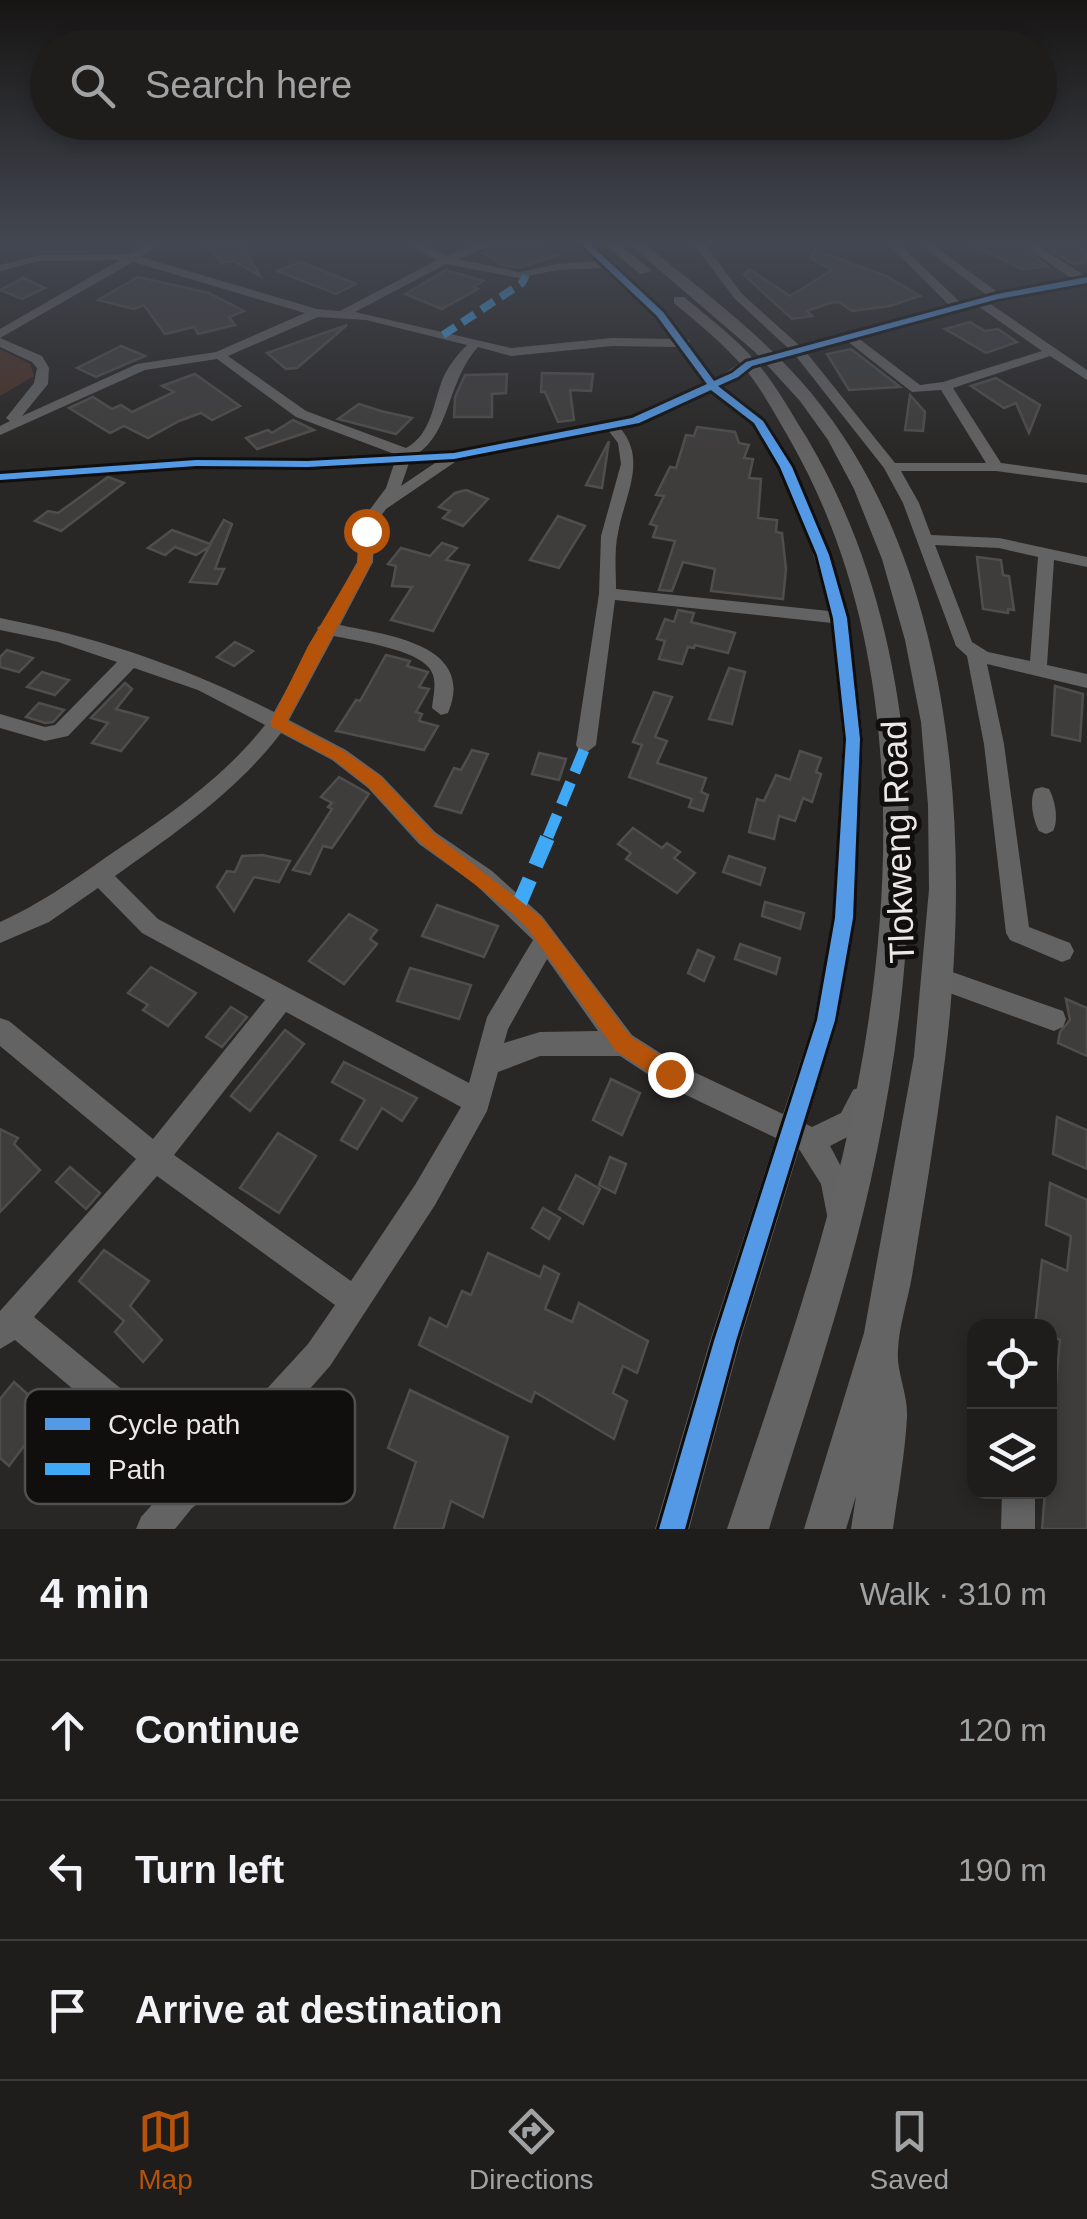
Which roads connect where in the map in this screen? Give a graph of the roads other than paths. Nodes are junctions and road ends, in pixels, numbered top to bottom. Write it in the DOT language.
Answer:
graph roads {
  1 [pos="33,314"];
  2 [pos="313,314"];
  3 [pos="350,314"];
  4 [pos="657,314"];
  5 [pos="695,314"];
  6 [pos="712,314"];
  7 [pos="745,314"];
  8 [pos="936,314"];
  9 [pos="996,314"];
  10 [pos="0,334"];
  11 [pos="850,338"];
  12 [pos="0,342"];
  13 [pos="685,343"];
  14 [pos="474,344"];
  15 [pos="1048,353"];
  16 [pos="219,355"];
  17 [pos="764,362"];
  18 [pos="1087,376"];
  19 [pos="713,383"];
  20 [pos="944,386"];
  21 [pos="2,424"];
  22 [pos="613,428"];
  23 [pos="454,456"];
  24 [pos="405,457"];
  25 [pos="891,467"];
  26 [pos="996,467"];
  27 [pos="0,477"];
  28 [pos="1087,479"];
  29 [pos="380,508"];
  30 [pos="926,540"];
  31 [pos="1046,553"];
  32 [pos="1087,562"];
  33 [pos="607,594"];
  34 [pos="840,618"];
  35 [pos="0,624"];
  36 [pos="326,628"];
  37 [pos="976,655"];
  38 [pos="132,658"];
  39 [pos="1038,670"];
  40 [pos="1087,681"];
  41 [pos="441,708"];
  42 [pos="0,721"];
  43 [pos="278,723"];
  44 [pos="586,745"];
  45 [pos="1042,795"];
  46 [pos="1046,825"];
  47 [pos="100,874"];
  48 [pos="1,934"];
  49 [pos="546,939"];
  50 [pos="1062,952"];
  51 [pos="941,979"];
  52 [pos="282,997"];
  53 [pos="1054,1019"];
  54 [pos="0,1030"];
  55 [pos="623,1044"];
  56 [pos="490,1063"];
  57 [pos="872,1080"];
  58 [pos="478,1102"];
  59 [pos="803,1136"];
  60 [pos="155,1158"];
  61 [pos="835,1248"];
  62 [pos="354,1302"];
  63 [pos="7,1327"];
  64 [pos="879,1349"];
  65 [pos="88,1389"];
  66 [pos="290,1389"];
  67 [pos="1019,1499"];
  68 [pos="173,1504"];
  69 [pos="153,1529"];
  70 [pos="672,1529"];
  71 [pos="748,1529"];
  72 [pos="826,1529"];
  73 [pos="872,1529"];
  74 [pos="1018,1529"];
  1 -- 10 [label="street"];
  2 -- 16 [label="street"];
  3 -- 14 [label="street"];
  4 -- 13 [label="street"];
  5 -- 17 [label="main road"];
  6 -- 17 [label="main road, Tlokweng Road"];
  7 -- 17 [label="street"];
  8 -- 11 [label="street"];
  9 -- 15 [label="street"];
  11 -- 17 [label="street"];
  11 -- 20 [label="street"];
  12 -- 21 [label="street"];
  13 -- 14 [label="street"];
  13 -- 19 [label="street"];
  14 -- 24 [label="street"];
  15 -- 18 [label="street"];
  15 -- 20 [label="street"];
  16 -- 21 [label="street"];
  16 -- 24 [label="street"];
  17 -- 19 [label="street"];
  17 -- 25 [label="street"];
  17 -- 51 [label="main road, Tlokweng Road"];
  17 -- 57 [label="main road, Tlokweng Road"];
  19 -- 22 [label="street"];
  19 -- 34 [label="street"];
  20 -- 26 [label="street"];
  22 -- 23 [label="street"];
  22 -- 33 [label="street"];
  23 -- 24 [label="street"];
  23 -- 29 [label="street"];
  24 -- 27 [label="street"];
  24 -- 29 [label="street"];
  25 -- 26 [label="street"];
  25 -- 30 [label="street"];
  26 -- 28 [label="street"];
  29 -- 36 [label="street"];
  30 -- 31 [label="street"];
  30 -- 37 [label="street"];
  31 -- 32 [label="street"];
  31 -- 39 [label="street"];
  33 -- 34 [label="street"];
  33 -- 44 [label="street"];
  34 -- 59 [label="street"];
  35 -- 38 [label="street"];
  36 -- 41 [label="street"];
  36 -- 43 [label="street"];
  37 -- 39 [label="street"];
  37 -- 50 [label="street"];
  38 -- 42 [label="street"];
  38 -- 43 [label="street"];
  39 -- 40 [label="street"];
  43 -- 47 [label="street"];
  43 -- 49 [label="street"];
  45 -- 46 [label="street"];
  47 -- 48 [label="street"];
  47 -- 52 [label="street"];
  49 -- 55 [label="street"];
  49 -- 56 [label="street"];
  51 -- 53 [label="street"];
  51 -- 64 [label="main road, Tlokweng Road"];
  52 -- 58 [label="street"];
  52 -- 60 [label="street"];
  54 -- 60 [label="street"];
  55 -- 56 [label="street"];
  55 -- 59 [label="street"];
  56 -- 58 [label="street"];
  57 -- 59 [label="street"];
  57 -- 61 [label="main road, Tlokweng Road"];
  58 -- 62 [label="street"];
  59 -- 61 [label="street"];
  59 -- 70 [label="street"];
  60 -- 62 [label="street"];
  60 -- 63 [label="street"];
  61 -- 71 [label="main road, Tlokweng Road"];
  62 -- 66 [label="street"];
  63 -- 65 [label="street"];
  64 -- 72 [label="main road, Tlokweng Road"];
  64 -- 73 [label="main road"];
  67 -- 74 [label="street"];
  68 -- 69 [label="street"];
}
